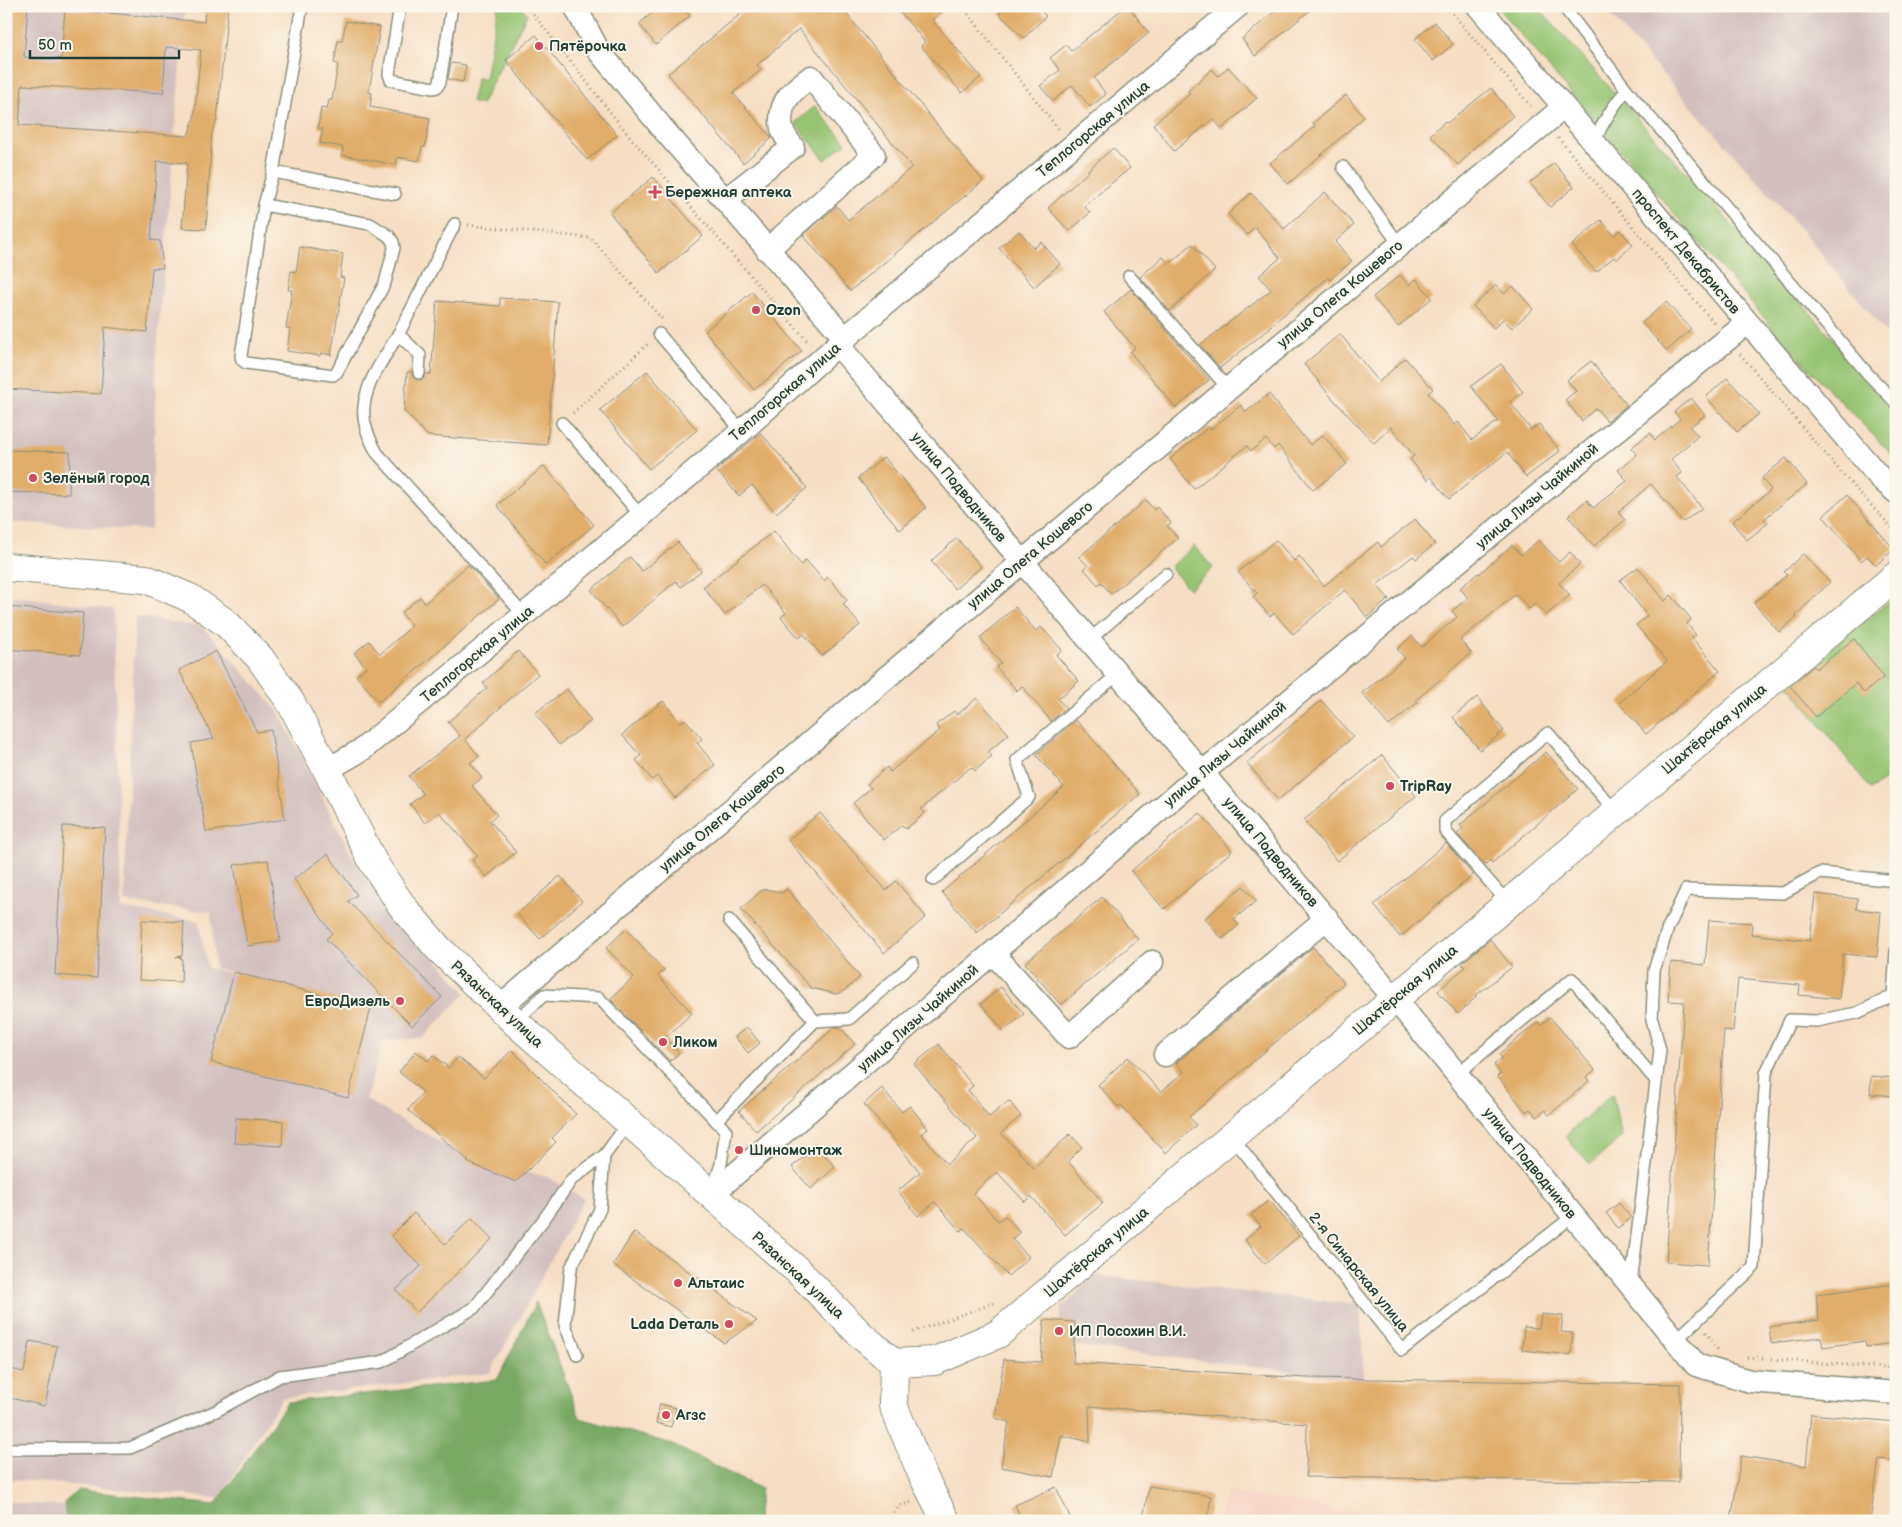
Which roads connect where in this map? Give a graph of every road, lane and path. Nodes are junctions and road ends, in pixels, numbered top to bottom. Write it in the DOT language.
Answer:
graph roads {
  1 [pos="302,6"];
  2 [pos="400,6"];
  3 [pos="452,6"];
  4 [pos="527,6"];
  5 [pos="575,6"];
  6 [pos="962,6"];
  7 [pos="1238,6"];
  8 [pos="1446,6"];
  9 [pos="1478,6"];
  10 [pos="1563,6"];
  11 [pos="1627,90"];
  12 [pos="1564,107"];
  13 [pos="1544,122"];
  14 [pos="1594,142"];
  15 [pos="1072,147"];
  16 [pos="1343,167"];
  17 [pos="273,172"];
  18 [pos="395,194"];
  19 [pos="725,200"];
  20 [pos="264,205"];
  21 [pos="455,224"];
  22 [pos="1399,244"];
  23 [pos="767,250"];
  24 [pos="1129,276"];
  25 [pos="1747,323"];
  26 [pos="398,334"];
  27 [pos="659,334"];
  28 [pos="1727,338"];
  29 [pos="835,347"];
  30 [pos="419,373"];
  31 [pos="1228,388"];
  32 [pos="1896,403"];
  33 [pos="562,423"];
  34 [pos="742,431"];
  35 [pos="1896,492"];
  36 [pos="641,516"];
  37 [pos="1896,532"];
  38 [pos="1022,562"];
  39 [pos="6,568"];
  40 [pos="1166,574"];
  41 [pos="1896,576"];
  42 [pos="524,615"];
  43 [pos="1089,640"];
  44 [pos="1118,674"];
  45 [pos="327,770"];
  46 [pos="1202,772"];
  47 [pos="1616,812"];
  48 [pos="933,880"];
  49 [pos="1896,881"];
  50 [pos="1508,904"];
  51 [pos="1327,918"];
  52 [pos="729,920"];
  53 [pos="1896,952"];
  54 [pos="993,953"];
  55 [pos="1152,962"];
  56 [pos="913,963"];
  57 [pos="1894,997"];
  58 [pos="1395,998"];
  59 [pos="507,1014"];
  60 [pos="815,1021"];
  61 [pos="1165,1055"];
  62 [pos="1457,1074"];
  63 [pos="1656,1081"];
  64 [pos="716,1121"];
  65 [pos="629,1122"];
  66 [pos="1232,1137"];
  67 [pos="604,1156"];
  68 [pos="711,1196"];
  69 [pos="1574,1216"];
  70 [pos="1631,1286"];
  71 [pos="1698,1320"];
  72 [pos="1676,1340"];
  73 [pos="577,1354"];
  74 [pos="1722,1355"];
  75 [pos="1741,1356"];
  76 [pos="894,1363"];
  77 [pos="1896,1369"];
  78 [pos="1896,1393"];
  79 [pos="6,1449"];
  80 [pos="933,1495"];
  81 [pos="888,1521"];
  82 [pos="946,1521"];
  1 -- 17 [label="lane"];
  2 -- 3 [label="lane"];
  4 -- 29 [label="path"];
  5 -- 19 [label="street, улица Подводников"];
  6 -- 15 [label="path"];
  7 -- 15 [label="street, Теплогорская улица"];
  8 -- 13 [label="path"];
  9 -- 12 [label="street, проспект Декабристов"];
  10 -- 11 [label="lane"];
  11 -- 14 [label="lane"];
  11 -- 32 [label="lane"];
  12 -- 13 [label="street, улица Олега Кошевого"];
  12 -- 14 [label="street, проспект Декабристов"];
  13 -- 22 [label="street, улица Олега Кошевого"];
  13 -- 28 [label="path"];
  14 -- 25 [label="street, проспект Декабристов"];
  15 -- 29 [label="street, Теплогорская улица"];
  16 -- 22 [label="lane"];
  17 -- 18 [label="lane"];
  17 -- 20 [label="lane"];
  19 -- 23 [label="street, улица Подводников"];
  19 -- 23 [label="street"];
  20 -- 20 [label="lane"];
  21 -- 26 [label="lane"];
  21 -- 27 [label="path"];
  22 -- 31 [label="street, улица Олега Кошевого"];
  23 -- 29 [label="street, улица Подводников"];
  24 -- 31 [label="lane"];
  25 -- 28 [label="street, улица Лизы Чайкиной"];
  25 -- 35 [label="street, проспект Декабристов"];
  26 -- 30 [label="lane"];
  26 -- 42 [label="lane"];
  27 -- 33 [label="path"];
  27 -- 34 [label="lane"];
  28 -- 37 [label="path"];
  28 -- 46 [label="street, улица Лизы Чайкиной"];
  29 -- 34 [label="street, Теплогорская улица"];
  29 -- 38 [label="street, улица Подводников"];
  31 -- 38 [label="street, улица Олега Кошевого"];
  33 -- 36 [label="lane"];
  34 -- 36 [label="street, Теплогорская улица"];
  36 -- 42 [label="street, Теплогорская улица"];
  38 -- 43 [label="street, улица Подводников"];
  38 -- 59 [label="street, улица Олега Кошевого"];
  39 -- 45 [label="main road, Рязанская улица"];
  40 -- 43 [label="lane"];
  41 -- 47 [label="main road, Шахтёрская улица"];
  42 -- 45 [label="street, Теплогорская улица"];
  43 -- 44 [label="street, улица Подводников"];
  44 -- 46 [label="street, улица Подводников"];
  44 -- 48 [label="lane"];
  45 -- 59 [label="main road, Рязанская улица"];
  46 -- 51 [label="street, улица Подводников"];
  46 -- 54 [label="street, улица Лизы Чайкиной"];
  47 -- 50 [label="main road, Шахтёрская улица"];
  47 -- 50 [label="lane"];
  49 -- 63 [label="lane"];
  50 -- 58 [label="main road, Шахтёрская улица"];
  51 -- 58 [label="street, улица Подводников"];
  51 -- 61 [label="street"];
  52 -- 60 [label="lane"];
  53 -- 57 [label="lane"];
  54 -- 55 [label="street"];
  54 -- 68 [label="street, улица Лизы Чайкиной"];
  56 -- 60 [label="lane"];
  57 -- 71 [label="lane"];
  58 -- 62 [label="street, улица Подводников"];
  58 -- 66 [label="main road, Шахтёрская улица"];
  59 -- 64 [label="lane"];
  59 -- 65 [label="main road, Рязанская улица"];
  60 -- 64 [label="lane"];
  62 -- 63 [label="lane"];
  62 -- 69 [label="street, улица Подводников"];
  63 -- 70 [label="lane"];
  64 -- 68 [label="lane"];
  65 -- 67 [label="lane"];
  65 -- 68 [label="main road, Рязанская улица"];
  66 -- 69 [label="lane, 2-я Синарская улица"];
  66 -- 76 [label="main road, Шахтёрская улица"];
  67 -- 73 [label="lane"];
  67 -- 79 [label="lane"];
  68 -- 76 [label="main road, Рязанская улица"];
  69 -- 70 [label="street, улица Подводников"];
  70 -- 72 [label="street, улица Подводников"];
  71 -- 72 [label="lane"];
  71 -- 74 [label="path"];
  72 -- 78 [label="street, улица Подводников"];
  75 -- 77 [label="path"];
  76 -- 80 [label="main road"];
  80 -- 81 [label="path"];
  80 -- 82 [label="main road"];
}
